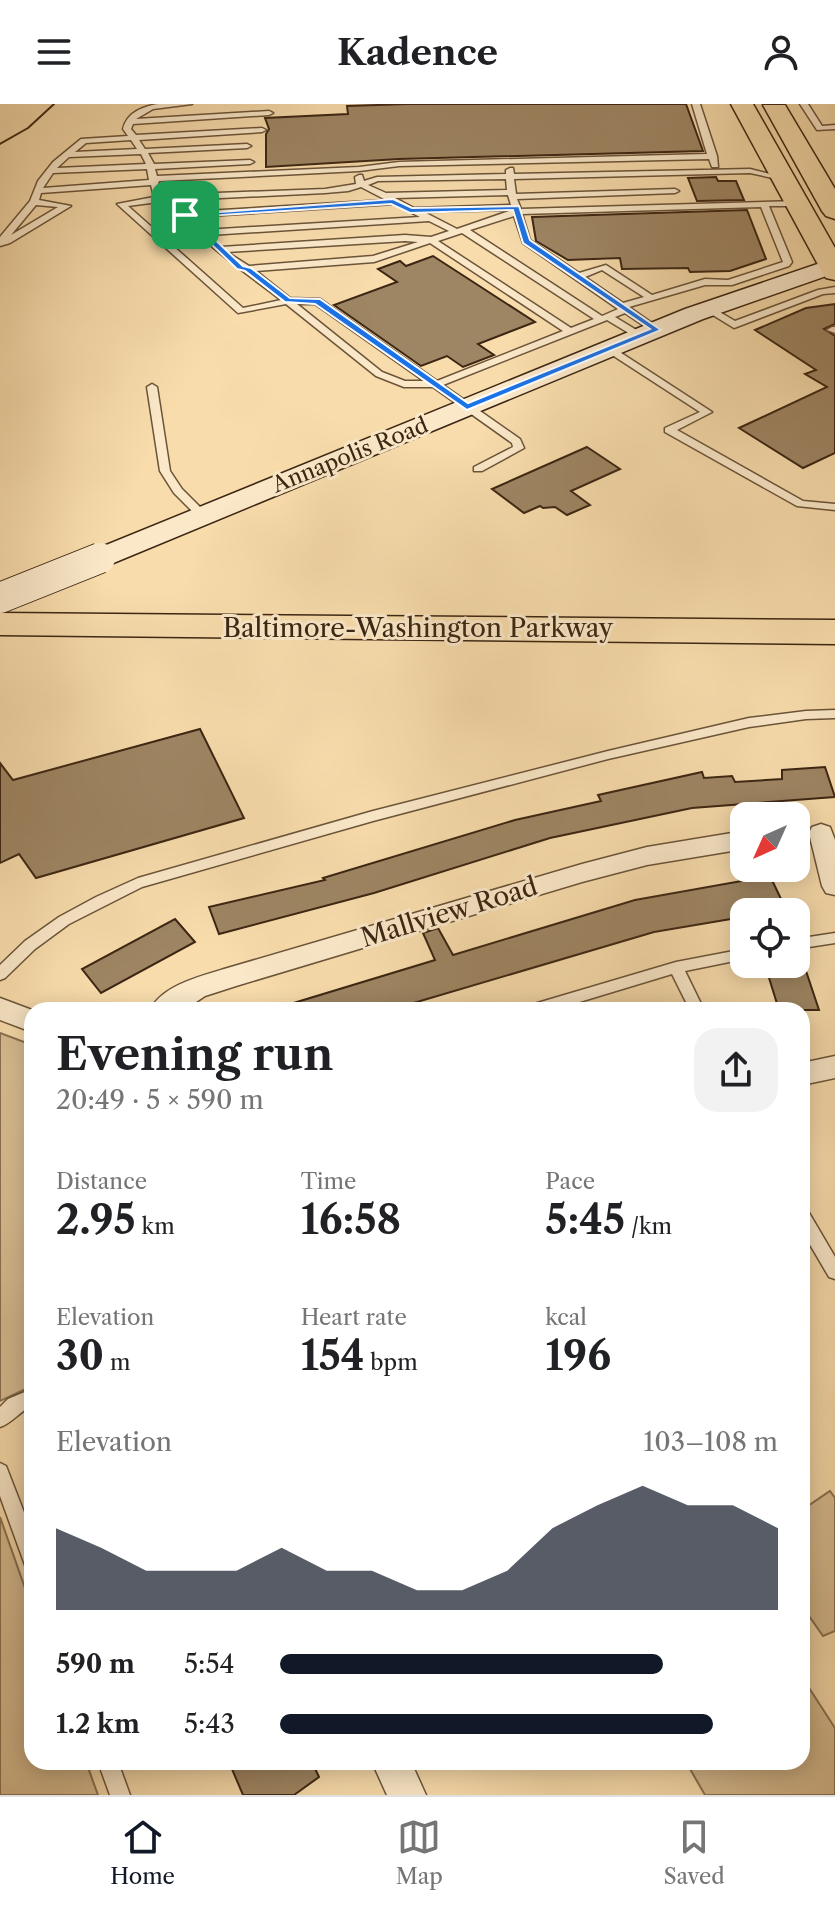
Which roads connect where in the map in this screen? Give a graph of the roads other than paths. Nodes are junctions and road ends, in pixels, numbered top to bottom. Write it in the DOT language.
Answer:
graph roads {
  1 [pos="188,104"];
  2 [pos="696,104"];
  3 [pos="742,104"];
  4 [pos="773,104"];
  5 [pos="804,104"];
  6 [pos="269,113"];
  7 [pos="128,122"];
  8 [pos="835,127"];
  9 [pos="262,130"];
  10 [pos="133,138"];
  11 [pos="247,146"];
  12 [pos="142,151"];
  13 [pos="67,155"];
  14 [pos="713,156"];
  15 [pos="665,157"];
  16 [pos="626,158"];
  17 [pos="588,159"];
  18 [pos="547,160"];
  19 [pos="509,161"];
  20 [pos="250,162"];
  21 [pos="466,162"];
  22 [pos="427,163"];
  23 [pos="152,167"];
  24 [pos="776,168"];
  25 [pos="359,169"];
  26 [pos="50,171"];
  27 [pos="669,171"];
  28 [pos="717,171"];
  29 [pos="750,171"];
  30 [pos="631,172"];
  31 [pos="592,173"];
  32 [pos="550,175"];
  33 [pos="510,176"];
  34 [pos="467,177"];
  35 [pos="427,178"];
  36 [pos="155,181"];
  37 [pos="360,184"];
  38 [pos="39,191"];
  39 [pos="675,191"];
  40 [pos="512,194"];
  41 [pos="380,196"];
  42 [pos="162,198"];
  43 [pos="176,198"];
  44 [pos="34,202"];
  45 [pos="393,202"];
  46 [pos="795,203"];
  47 [pos="833,205"];
  48 [pos="765,207"];
  49 [pos="681,209"];
  50 [pos="410,210"];
  51 [pos="517,210"];
  52 [pos="185,215"];
  53 [pos="428,219"];
  54 [pos="460,231"];
  55 [pos="203,233"];
  56 [pos="431,240"];
  57 [pos="0,244"];
  58 [pos="220,250"];
  59 [pos="248,269"];
  60 [pos="834,273"];
  61 [pos="579,276"];
  62 [pos="651,298"];
  63 [pos="288,301"];
  64 [pos="623,309"];
  65 [pos="604,318"];
  66 [pos="570,331"];
  67 [pos="648,333"];
  68 [pos="609,349"];
  69 [pos="435,384"];
  70 [pos="152,387"];
  71 [pos="467,407"];
  72 [pos="478,469"];
  73 [pos="835,507"];
  74 [pos="203,516"];
  75 [pos="0,598"];
  76 [pos="835,604"];
  77 [pos="0,624"];
  78 [pos="835,632"];
  79 [pos="835,714"];
  80 [pos="817,834"];
  81 [pos="730,842"];
  82 [pos="835,886"];
  83 [pos="835,938"];
  84 [pos="810,942"];
  85 [pos="730,957"];
  86 [pos="676,967"];
  87 [pos="0,974"];
  88 [pos="176,1002"];
  89 [pos="560,1002"];
  90 [pos="693,1002"];
  91 [pos="0,1009"];
  92 [pos="24,1018"];
  93 [pos="835,1067"];
  94 [pos="810,1072"];
  95 [pos="810,1234"];
  96 [pos="835,1272"];
  97 [pos="24,1401"];
  98 [pos="0,1419"];
  99 [pos="0,1472"];
  100 [pos="24,1536"];
  101 [pos="111,1770"];
  102 [pos="395,1770"];
  103 [pos="120,1795"];
  104 [pos="407,1795"];
  1 -- 7 [label="lane"];
  2 -- 14 [label="lane"];
  3 -- 24 [label="main road"];
  4 -- 47 [label="main road"];
  5 -- 8 [label="lane"];
  6 -- 7 [label="lane"];
  7 -- 10 [label="lane"];
  9 -- 10 [label="lane"];
  10 -- 12 [label="lane"];
  10 -- 13 [label="lane"];
  11 -- 12 [label="lane"];
  12 -- 13 [label="lane"];
  12 -- 23 [label="lane"];
  13 -- 26 [label="lane"];
  14 -- 15 [label="lane"];
  14 -- 28 [label="lane"];
  15 -- 16 [label="lane"];
  15 -- 27 [label="lane"];
  16 -- 17 [label="lane"];
  16 -- 30 [label="lane"];
  17 -- 18 [label="lane"];
  17 -- 31 [label="lane"];
  18 -- 19 [label="lane"];
  18 -- 32 [label="lane"];
  19 -- 21 [label="lane"];
  19 -- 33 [label="lane"];
  20 -- 23 [label="lane"];
  21 -- 22 [label="lane"];
  21 -- 34 [label="lane"];
  22 -- 25 [label="lane"];
  22 -- 35 [label="lane"];
  23 -- 26 [label="lane"];
  23 -- 36 [label="lane"];
  24 -- 29 [label="lane"];
  24 -- 29 [label="lane"];
  24 -- 46 [label="main road"];
  25 -- 36 [label="lane"];
  25 -- 37 [label="lane"];
  26 -- 38 [label="lane"];
  27 -- 28 [label="lane"];
  27 -- 30 [label="lane"];
  27 -- 39 [label="lane"];
  28 -- 29 [label="lane"];
  30 -- 31 [label="lane"];
  31 -- 32 [label="lane"];
  32 -- 33 [label="lane"];
  33 -- 34 [label="lane"];
  33 -- 40 [label="lane"];
  34 -- 35 [label="lane"];
  35 -- 37 [label="lane"];
  36 -- 38 [label="lane"];
  36 -- 42 [label="lane"];
  37 -- 41 [label="lane"];
  37 -- 43 [label="lane"];
  38 -- 44 [label="lane"];
  39 -- 40 [label="lane"];
  39 -- 49 [label="lane"];
  40 -- 41 [label="lane"];
  40 -- 51 [label="lane"];
  41 -- 45 [label="lane"];
  42 -- 43 [label="lane"];
  42 -- 63 [label="lane"];
  43 -- 52 [label="lane"];
  44 -- 57 [label="lane"];
  44 -- 57 [label="lane"];
  45 -- 50 [label="lane"];
  45 -- 52 [label="lane"];
  46 -- 48 [label="lane"];
  46 -- 60 [label="main road"];
  48 -- 49 [label="lane"];
  48 -- 62 [label="lane"];
  49 -- 51 [label="lane"];
  50 -- 51 [label="lane"];
  50 -- 53 [label="lane"];
  51 -- 54 [label="lane"];
  51 -- 61 [label="lane"];
  52 -- 55 [label="lane"];
  53 -- 54 [label="lane"];
  53 -- 55 [label="lane"];
  54 -- 56 [label="lane"];
  54 -- 65 [label="lane"];
  55 -- 58 [label="lane"];
  56 -- 58 [label="lane"];
  56 -- 59 [label="lane"];
  56 -- 66 [label="lane"];
  58 -- 59 [label="lane"];
  59 -- 63 [label="lane"];
  60 -- 67 [label="main road, Annapolis Road"];
  61 -- 62 [label="lane"];
  61 -- 64 [label="lane"];
  62 -- 64 [label="lane"];
  63 -- 69 [label="lane"];
  63 -- 69 [label="lane"];
  64 -- 65 [label="lane"];
  64 -- 67 [label="lane"];
  65 -- 66 [label="lane"];
  65 -- 67 [label="lane"];
  66 -- 69 [label="lane"];
  67 -- 68 [label="main road, Annapolis Road"];
  68 -- 71 [label="main road, Annapolis Road"];
  68 -- 73 [label="lane"];
  69 -- 71 [label="lane"];
  70 -- 74 [label="lane"];
  71 -- 72 [label="lane"];
  71 -- 74 [label="main road, Annapolis Road"];
  74 -- 75 [label="main road, Annapolis Road, bridge"];
  75 -- 76 [label="highway, Baltimore-Washington Parkway"];
  77 -- 78 [label="highway, Baltimore-Washington Parkway"];
  79 -- 87 [label="lane"];
  80 -- 82 [label="street"];
  81 -- 88 [label="street, Mallview Road"];
  83 -- 84 [label="lane"];
  85 -- 86 [label="lane"];
  86 -- 89 [label="lane"];
  86 -- 90 [label="lane"];
  91 -- 92 [label="street"];
  93 -- 94 [label="street"];
  95 -- 96 [label="lane"];
  97 -- 98 [label="lane"];
  99 -- 100 [label="lane"];
  101 -- 103 [label="lane"];
  102 -- 104 [label="street"];
}
